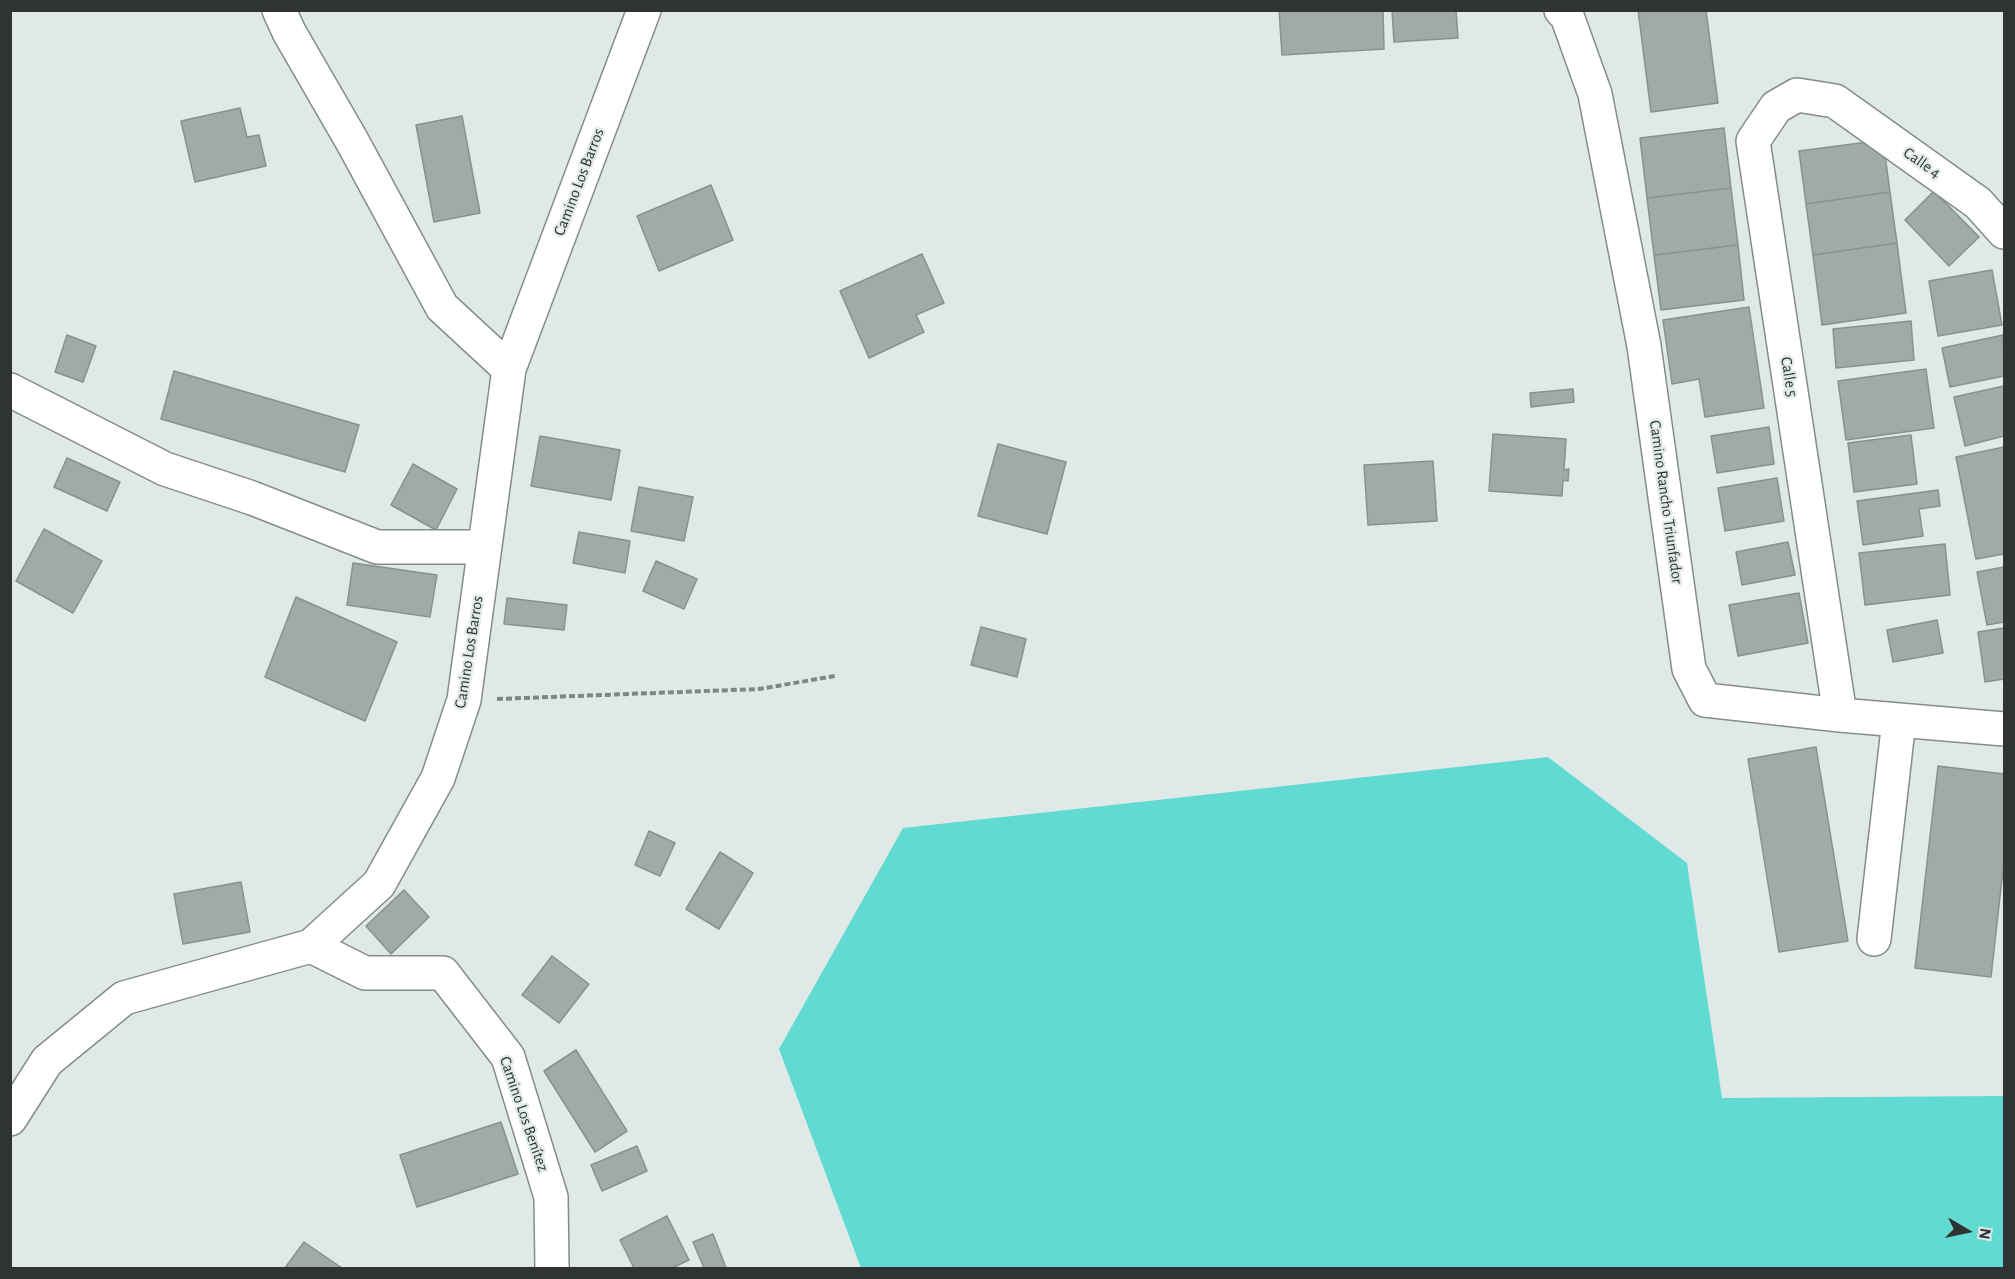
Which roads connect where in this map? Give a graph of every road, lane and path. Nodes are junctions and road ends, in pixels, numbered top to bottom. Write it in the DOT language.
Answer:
graph roads {
  1 [pos="279,10"];
  2 [pos="644,10"];
  3 [pos="1561,10"];
  4 [pos="1835,101"];
  5 [pos="2004,232"];
  6 [pos="508,369"];
  7 [pos="10,390"];
  8 [pos="484,547"];
  9 [pos="835,676"];
  10 [pos="464,700"];
  11 [pos="1840,715"];
  12 [pos="1899,720"];
  13 [pos="2004,729"];
  14 [pos="1874,939"];
  15 [pos="311,946"];
  16 [pos="10,1119"];
  17 [pos="552,1269"];
  1 -- 6 [label="street"];
  2 -- 6 [label="street, Camino Los Barros"];
  3 -- 11 [label="street, Camino Rancho Triunfador"];
  4 -- 5 [label="street, Calle 4"];
  4 -- 11 [label="street, Calle 5"];
  6 -- 8 [label="street, Camino Los Barros"];
  7 -- 8 [label="street"];
  8 -- 10 [label="street, Camino Los Barros"];
  9 -- 10 [label="path"];
  10 -- 15 [label="street, Camino Los Barros"];
  11 -- 12 [label="street, Camino Rancho Triunfador"];
  12 -- 13 [label="street, Camino Rancho Triunfador"];
  12 -- 14 [label="street"];
  15 -- 16 [label="street, Camino Los Barros"];
  15 -- 17 [label="street, Camino Los Benítez"];
}
